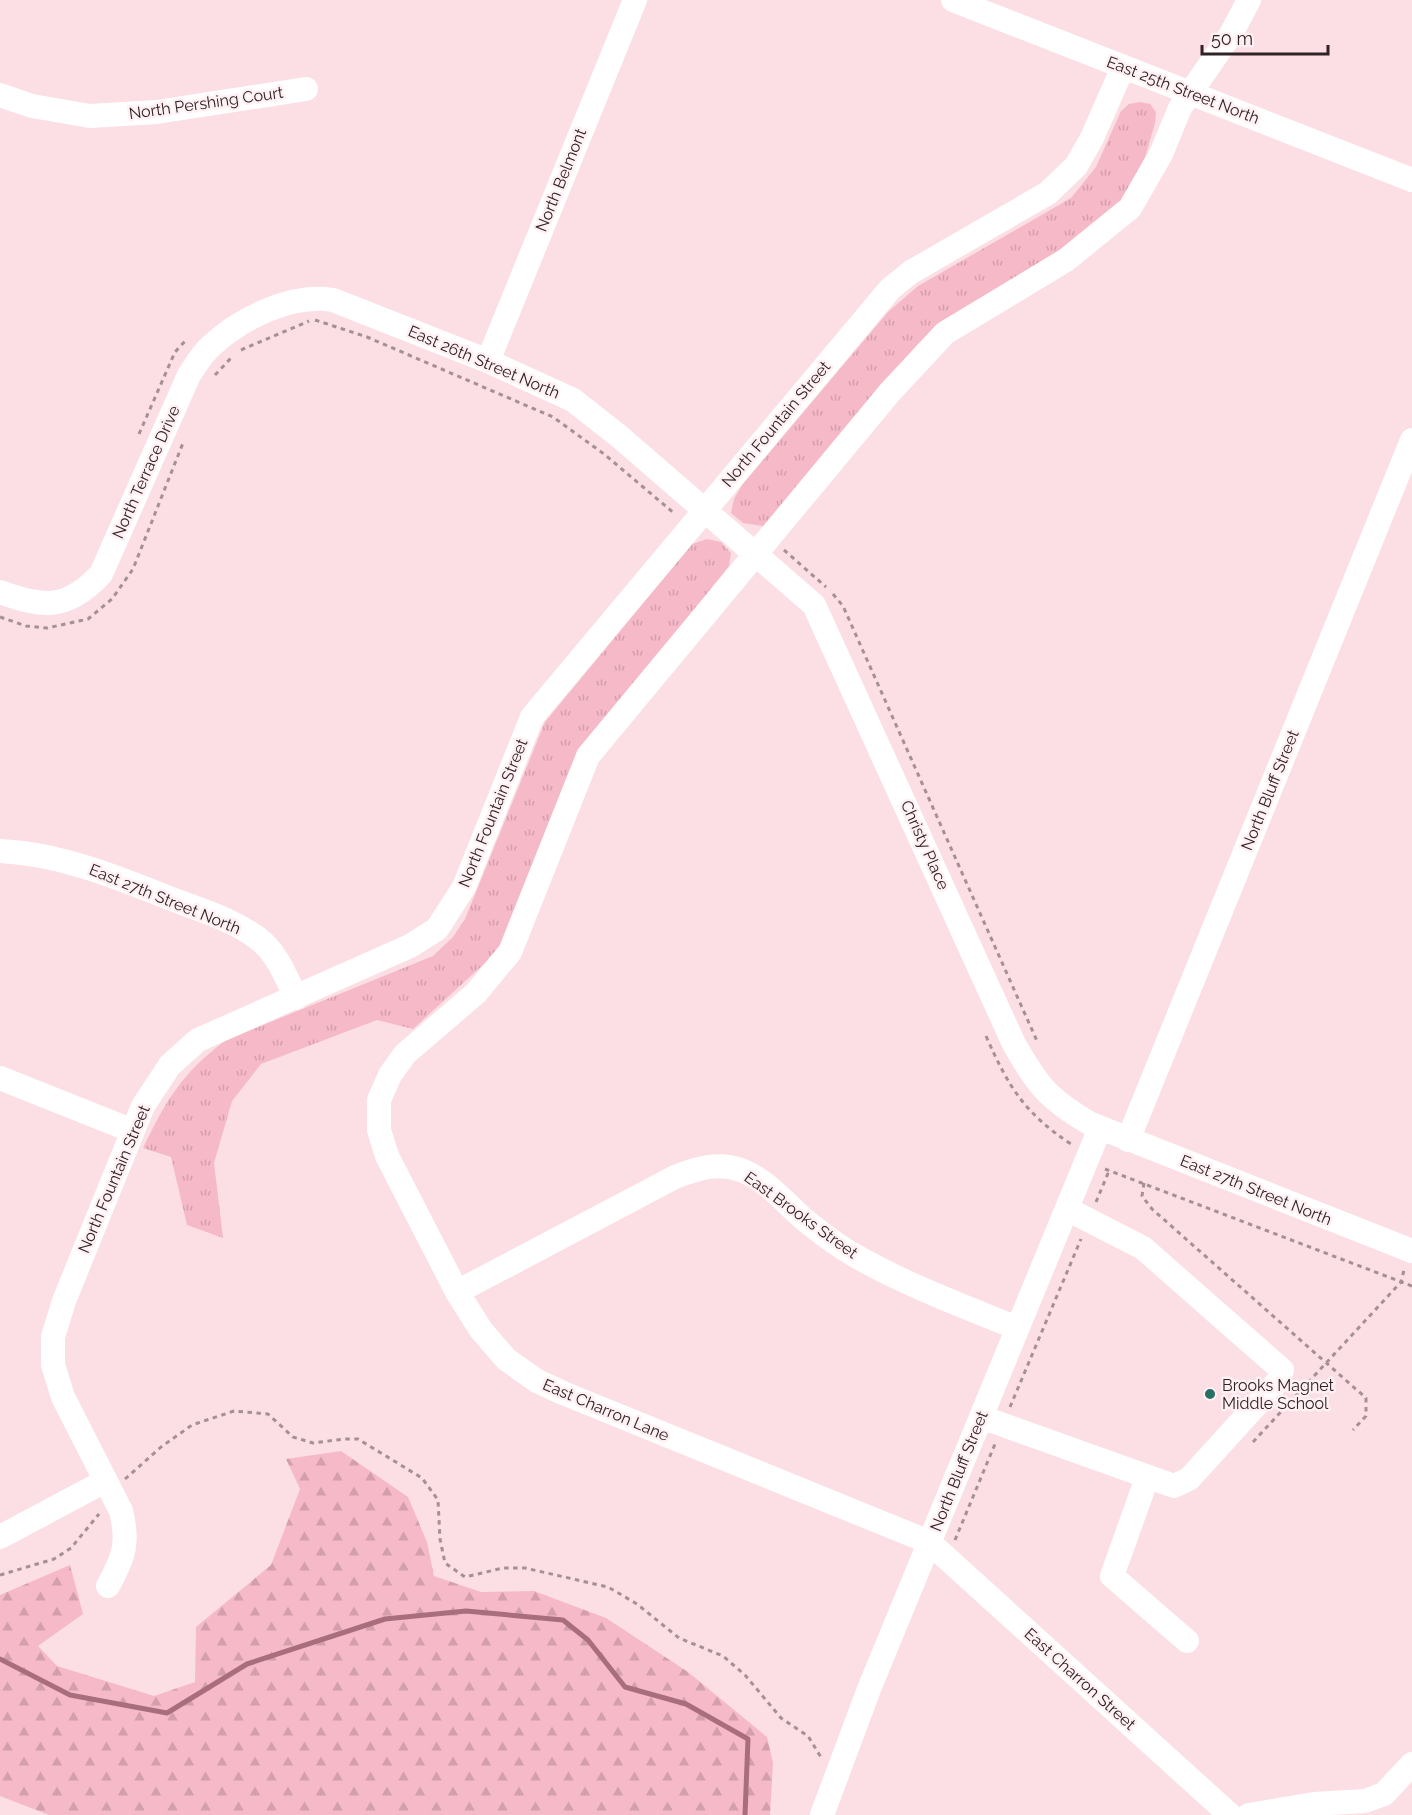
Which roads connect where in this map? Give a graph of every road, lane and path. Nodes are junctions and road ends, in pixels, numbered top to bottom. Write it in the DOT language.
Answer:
graph roads {
  1 [pos="635,0"];
  2 [pos="953,0"];
  3 [pos="1249,0"];
  4 [pos="1123,67"];
  5 [pos="306,89"];
  6 [pos="1191,93"];
  7 [pos="0,95"];
  8 [pos="1412,180"];
  9 [pos="239,325"];
  10 [pos="189,338"];
  11 [pos="488,361"];
  12 [pos="214,376"];
  13 [pos="138,436"];
  14 [pos="184,439"];
  15 [pos="1412,440"];
  16 [pos="697,519"];
  17 [pos="762,546"];
  18 [pos="0,592"];
  19 [pos="0,617"];
  20 [pos="0,851"];
  21 [pos="296,998"];
  22 [pos="982,1026"];
  23 [pos="1039,1045"];
  24 [pos="0,1078"];
  25 [pos="1100,1128"];
  26 [pos="133,1131"];
  27 [pos="1128,1140"];
  28 [pos="1088,1156"];
  29 [pos="1109,1171"];
  30 [pos="1143,1184"];
  31 [pos="1066,1209"];
  32 [pos="1089,1220"];
  33 [pos="1412,1251"];
  34 [pos="1412,1286"];
  35 [pos="457,1292"];
  36 [pos="1017,1328"];
  37 [pos="992,1421"];
  38 [pos="1353,1430"];
  39 [pos="1147,1478"];
  40 [pos="113,1481"];
  41 [pos="102,1511"];
  42 [pos="0,1537"];
  43 [pos="941,1543"];
  44 [pos="0,1575"];
  45 [pos="108,1586"];
  46 [pos="1186,1641"];
  47 [pos="1412,1764"];
  48 [pos="825,1768"];
  49 [pos="822,1815"];
  50 [pos="1230,1815"];
  51 [pos="1249,1815"];
  1 -- 11 [label="street, North Belmont"];
  2 -- 4 [label="street, East 25th Street North"];
  3 -- 6 [label="street"];
  4 -- 6 [label="street, East 25th Street North"];
  4 -- 16 [label="street, North Fountain Street"];
  5 -- 7 [label="street, North Pershing Court"];
  6 -- 8 [label="street, East 25th Street North"];
  6 -- 17 [label="street"];
  9 -- 11 [label="street, East 26th Street North"];
  9 -- 18 [label="street, North Terrace Drive"];
  10 -- 13 [label="path"];
  11 -- 16 [label="street, East 26th Street North"];
  12 -- 16 [label="path"];
  14 -- 19 [label="path"];
  15 -- 27 [label="street, North Bluff Street"];
  16 -- 17 [label="street, East 26th Street North"];
  16 -- 21 [label="street, North Fountain Street"];
  17 -- 23 [label="path"];
  17 -- 25 [label="street, Christy Place"];
  17 -- 35 [label="street, East Charron Lane"];
  20 -- 21 [label="street, East 27th Street North"];
  21 -- 26 [label="street, North Fountain Street"];
  22 -- 28 [label="path"];
  24 -- 26 [label="street"];
  25 -- 27 [label="street, East 27th Street North"];
  25 -- 28 [label="street, North Bluff Street"];
  26 -- 40 [label="street, North Fountain Street"];
  27 -- 33 [label="street, East 27th Street North"];
  28 -- 29 [label="path"];
  28 -- 31 [label="street, North Bluff Street"];
  29 -- 30 [label="path"];
  29 -- 32 [label="path"];
  30 -- 34 [label="path"];
  30 -- 38 [label="path"];
  31 -- 32 [label="street"];
  31 -- 36 [label="street, North Bluff Street"];
  32 -- 37 [label="path"];
  32 -- 39 [label="street"];
  35 -- 36 [label="street, East Brooks Street"];
  35 -- 43 [label="street, East Charron Lane"];
  36 -- 37 [label="street, North Bluff Street"];
  37 -- 39 [label="street"];
  37 -- 43 [label="street, North Bluff Street"];
  37 -- 43 [label="path"];
  39 -- 46 [label="street"];
  40 -- 42 [label="street"];
  40 -- 45 [label="street, North Fountain Street"];
  40 -- 48 [label="path"];
  41 -- 44 [label="path"];
  43 -- 49 [label="street, North Bluff Street"];
  43 -- 50 [label="street, East Charron Street"];
  47 -- 51 [label="street"];
}
